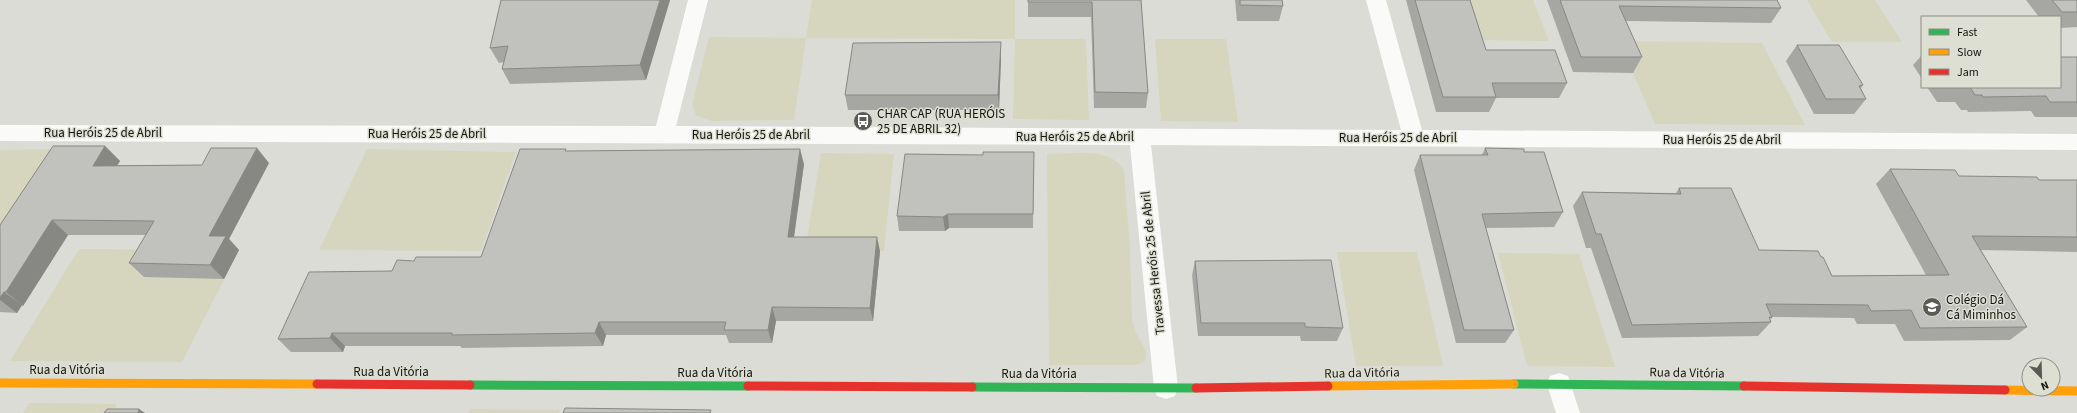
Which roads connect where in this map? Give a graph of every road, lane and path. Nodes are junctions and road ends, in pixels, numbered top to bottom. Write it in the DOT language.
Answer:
graph roads {
  1 [pos="698,0"];
  2 [pos="1376,0"];
  3 [pos="0,133"];
  4 [pos="664,134"];
  5 [pos="1140,138"];
  6 [pos="1414,138"];
  7 [pos="2077,142"];
  8 [pos="0,383"];
  9 [pos="1559,384"];
  10 [pos="1166,388"];
  11 [pos="2077,391"];
  12 [pos="1568,413"];
  1 -- 4 [label="street"];
  2 -- 6 [label="street"];
  3 -- 4 [label="street, Rua Heróis 25 de Abril"];
  4 -- 5 [label="street, Rua Heróis 25 de Abril"];
  5 -- 6 [label="street, Rua Heróis 25 de Abril"];
  5 -- 10 [label="street, Travessa Heróis 25 de Abril"];
  6 -- 7 [label="street, Rua Heróis 25 de Abril"];
  8 -- 10 [label="street, Rua da Vitória"];
  9 -- 10 [label="street, Rua da Vitória"];
  9 -- 11 [label="street, Rua da Vitória"];
  9 -- 12 [label="street"];
}
